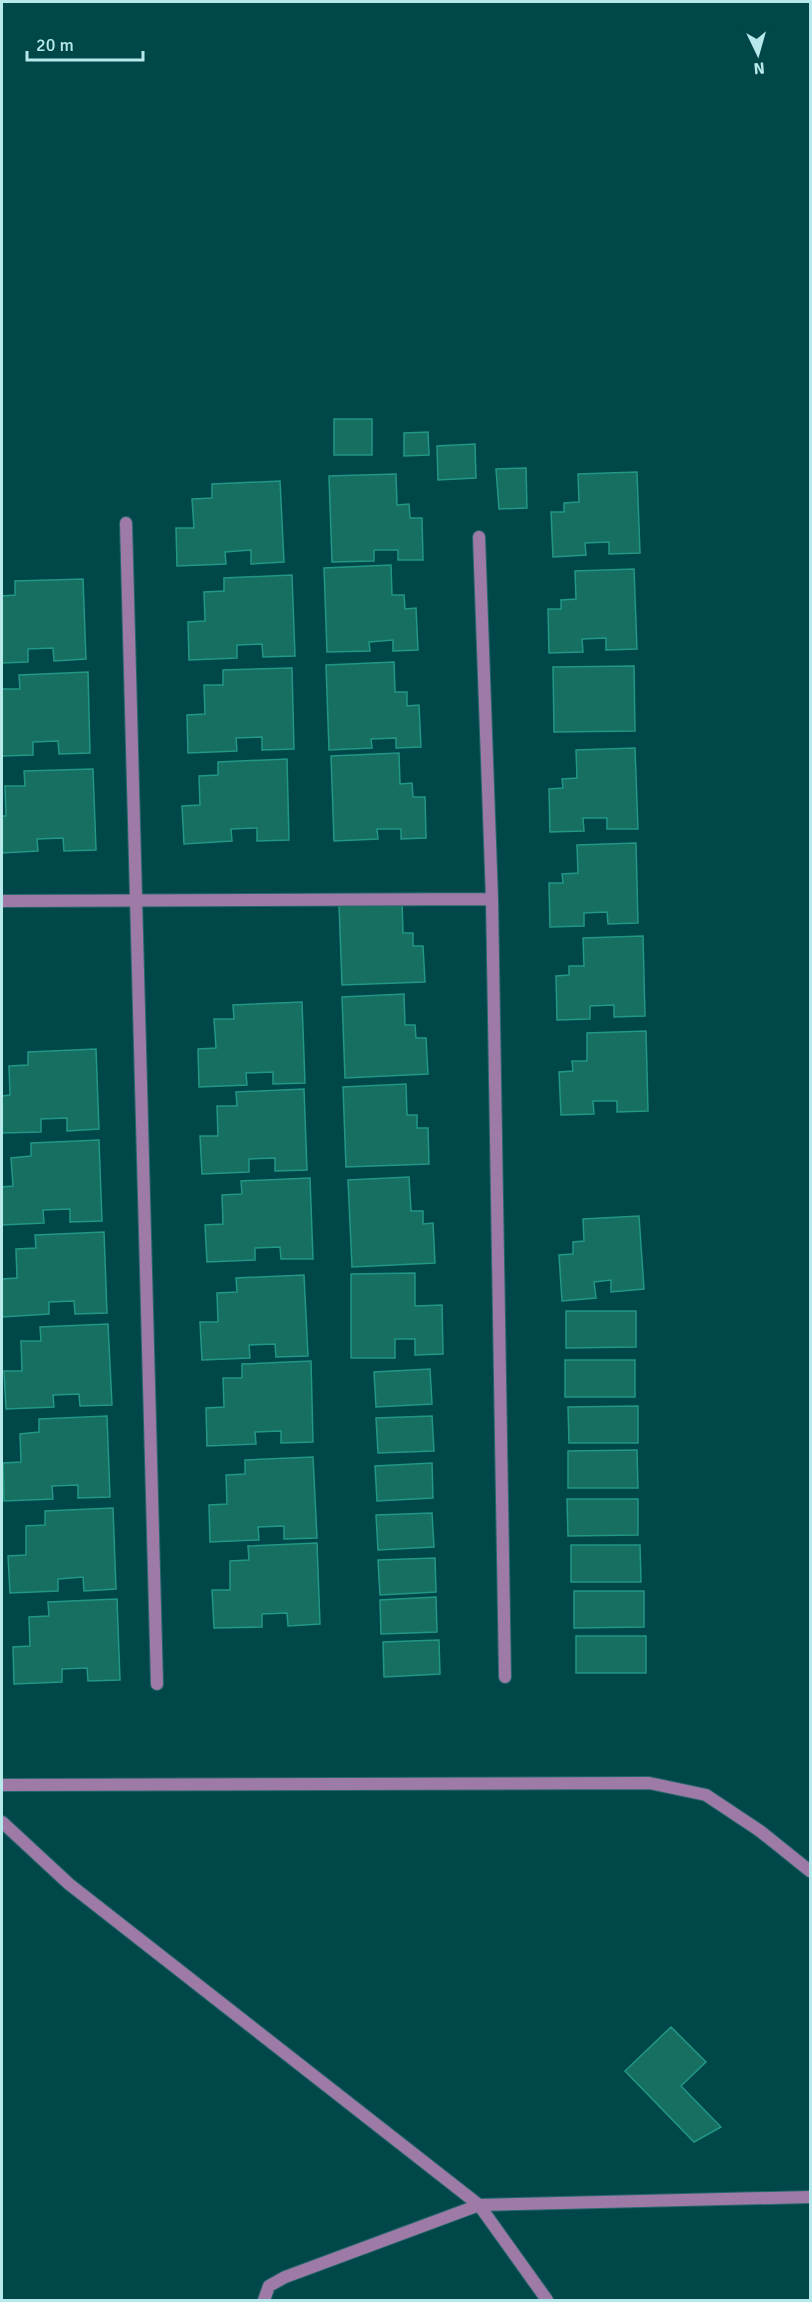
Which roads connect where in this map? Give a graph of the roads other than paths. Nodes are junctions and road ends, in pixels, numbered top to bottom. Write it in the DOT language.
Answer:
graph roads {
  1 [pos="126,523"];
  2 [pos="479,537"];
  3 [pos="137,899"];
  4 [pos="492,899"];
  5 [pos="2,901"];
  6 [pos="505,1677"];
  7 [pos="157,1684"];
  8 [pos="2,1785"];
  9 [pos="2,1822"];
  10 [pos="810,1871"];
  11 [pos="810,2197"];
  12 [pos="479,2205"];
  13 [pos="264,2301"];
  14 [pos="547,2301"];
  1 -- 3 [label="street"];
  2 -- 4 [label="street"];
  3 -- 4 [label="street"];
  3 -- 5 [label="street"];
  3 -- 7 [label="street"];
  4 -- 6 [label="street"];
  8 -- 10 [label="street"];
  9 -- 12 [label="street"];
  11 -- 12 [label="street"];
  12 -- 13 [label="street"];
  12 -- 14 [label="street"];
}
